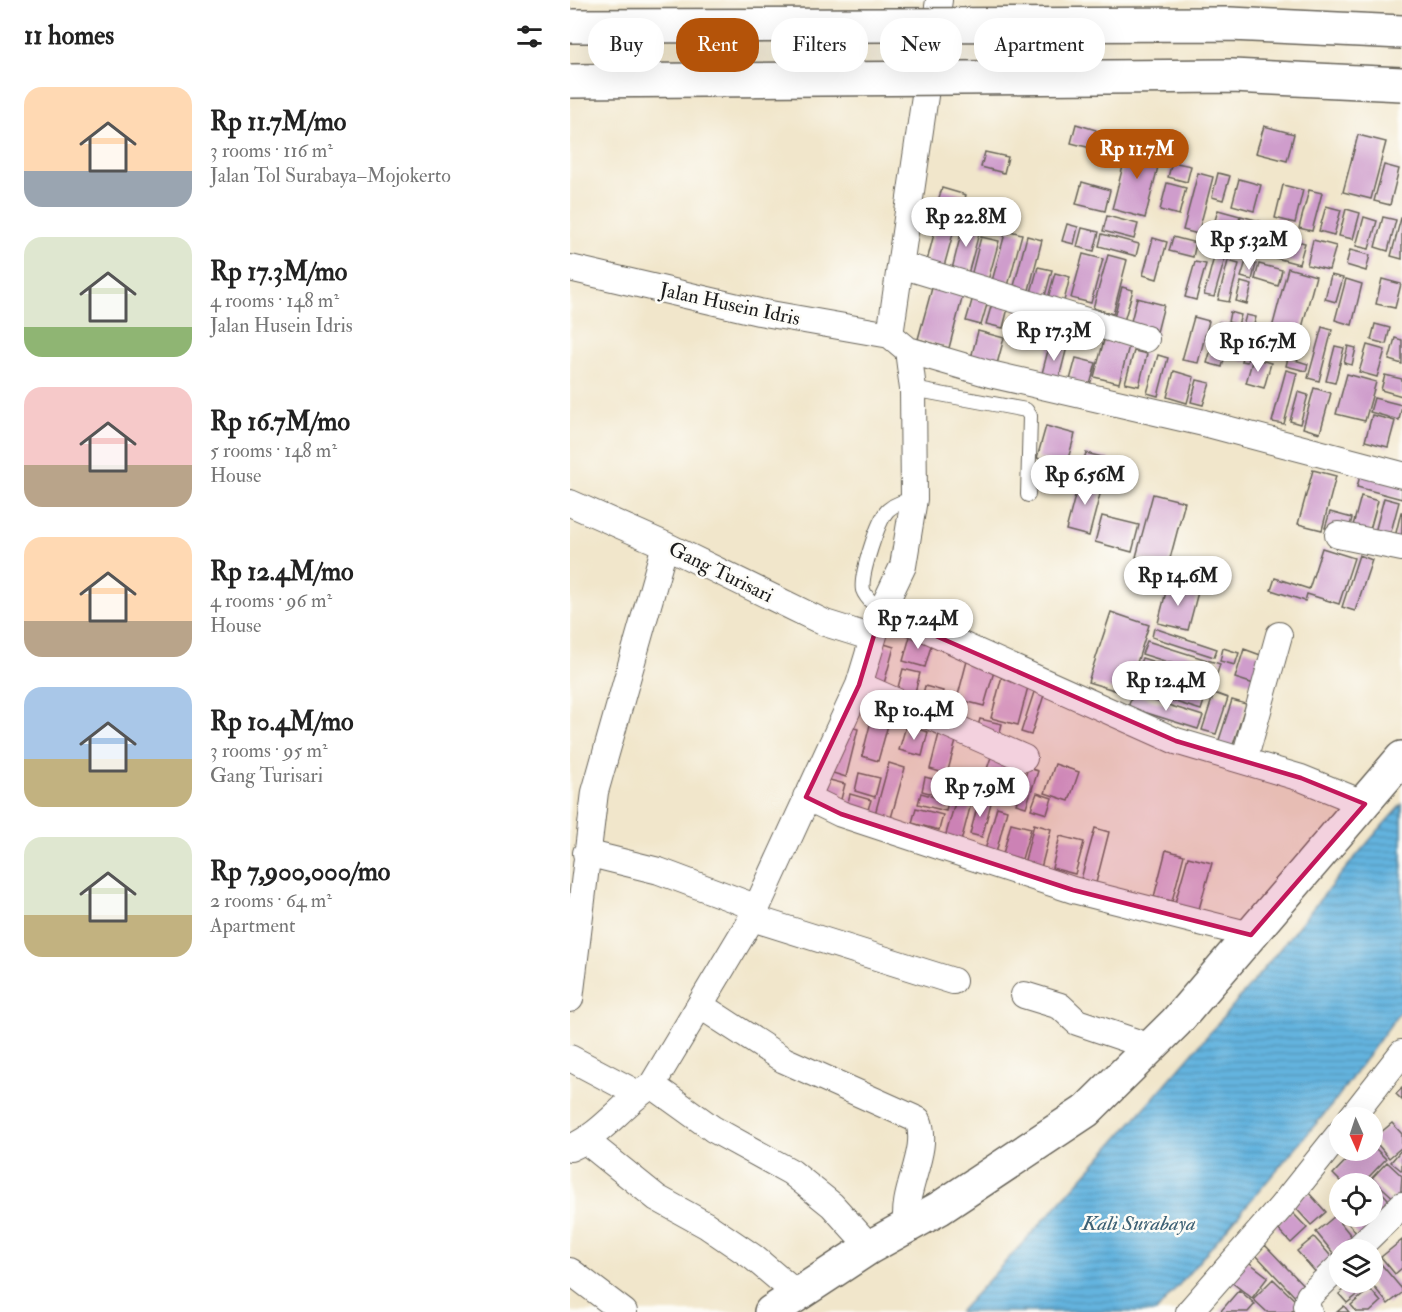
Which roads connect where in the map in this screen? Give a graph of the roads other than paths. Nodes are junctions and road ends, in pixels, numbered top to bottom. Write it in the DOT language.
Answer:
graph roads {
  1 [pos="939,0"];
  2 [pos="570,26"];
  3 [pos="1402,32"];
  4 [pos="570,81"];
  5 [pos="1402,84"];
  6 [pos="901,265"];
  7 [pos="570,268"];
  8 [pos="1146,339"];
  9 [pos="899,343"];
  10 [pos="913,389"];
  11 [pos="1402,475"];
  12 [pos="1028,495"];
  13 [pos="914,499"];
  14 [pos="570,503"];
  15 [pos="1338,535"];
  16 [pos="665,545"];
  17 [pos="1402,548"];
  18 [pos="881,612"];
  19 [pos="1279,635"];
  20 [pos="873,638"];
  21 [pos="859,685"];
  22 [pos="1024,758"];
  23 [pos="1402,758"];
  24 [pos="1244,761"];
  25 [pos="806,797"];
  26 [pos="1365,804"];
  27 [pos="586,853"];
  28 [pos="753,912"];
  29 [pos="1251,935"];
  30 [pos="953,981"];
  31 [pos="1024,995"];
  32 [pos="570,999"];
  33 [pos="701,1006"];
  34 [pos="1151,1047"];
  35 [pos="1402,1053"];
  36 [pos="570,1058"];
  37 [pos="645,1089"];
  38 [pos="1360,1107"];
  39 [pos="578,1145"];
  40 [pos="1329,1147"];
  41 [pos="1402,1205"];
  42 [pos="907,1226"];
  43 [pos="1367,1239"];
  44 [pos="870,1247"];
  45 [pos="570,1271"];
  46 [pos="1329,1277"];
  47 [pos="785,1303"];
  48 [pos="624,1312"];
  49 [pos="1189,1312"];
  50 [pos="1309,1312"];
  1 -- 6 [label="street"];
  2 -- 3 [label="main road, bridge"];
  4 -- 5 [label="main road, bridge"];
  6 -- 8 [label="street"];
  6 -- 9 [label="street"];
  7 -- 9 [label="street, Jalan Husein Idris"];
  9 -- 10 [label="street"];
  9 -- 11 [label="street, Jalan Husein Idris"];
  10 -- 12 [label="lane"];
  10 -- 13 [label="street"];
  13 -- 18 [label="street"];
  13 -- 18 [label="lane"];
  14 -- 16 [label="street, Gang Turisari"];
  15 -- 17 [label="street"];
  16 -- 20 [label="street, Gang Turisari"];
  16 -- 27 [label="street"];
  18 -- 20 [label="street"];
  18 -- 24 [label="street"];
  19 -- 24 [label="street"];
  20 -- 21 [label="street"];
  21 -- 22 [label="street"];
  21 -- 25 [label="street"];
  23 -- 26 [label="main road"];
  24 -- 26 [label="street"];
  25 -- 28 [label="street"];
  25 -- 29 [label="street"];
  26 -- 29 [label="main road"];
  27 -- 28 [label="street"];
  27 -- 32 [label="street"];
  28 -- 30 [label="street"];
  28 -- 33 [label="street"];
  29 -- 34 [label="main road"];
  31 -- 34 [label="street"];
  33 -- 37 [label="street"];
  33 -- 42 [label="street"];
  34 -- 42 [label="main road"];
  35 -- 38 [label="street"];
  36 -- 37 [label="street"];
  37 -- 39 [label="street"];
  37 -- 44 [label="street"];
  39 -- 47 [label="street"];
  40 -- 49 [label="street"];
  41 -- 43 [label="street"];
  42 -- 44 [label="main road"];
  44 -- 47 [label="main road"];
  45 -- 48 [label="street"];
  46 -- 50 [label="street"];
}
